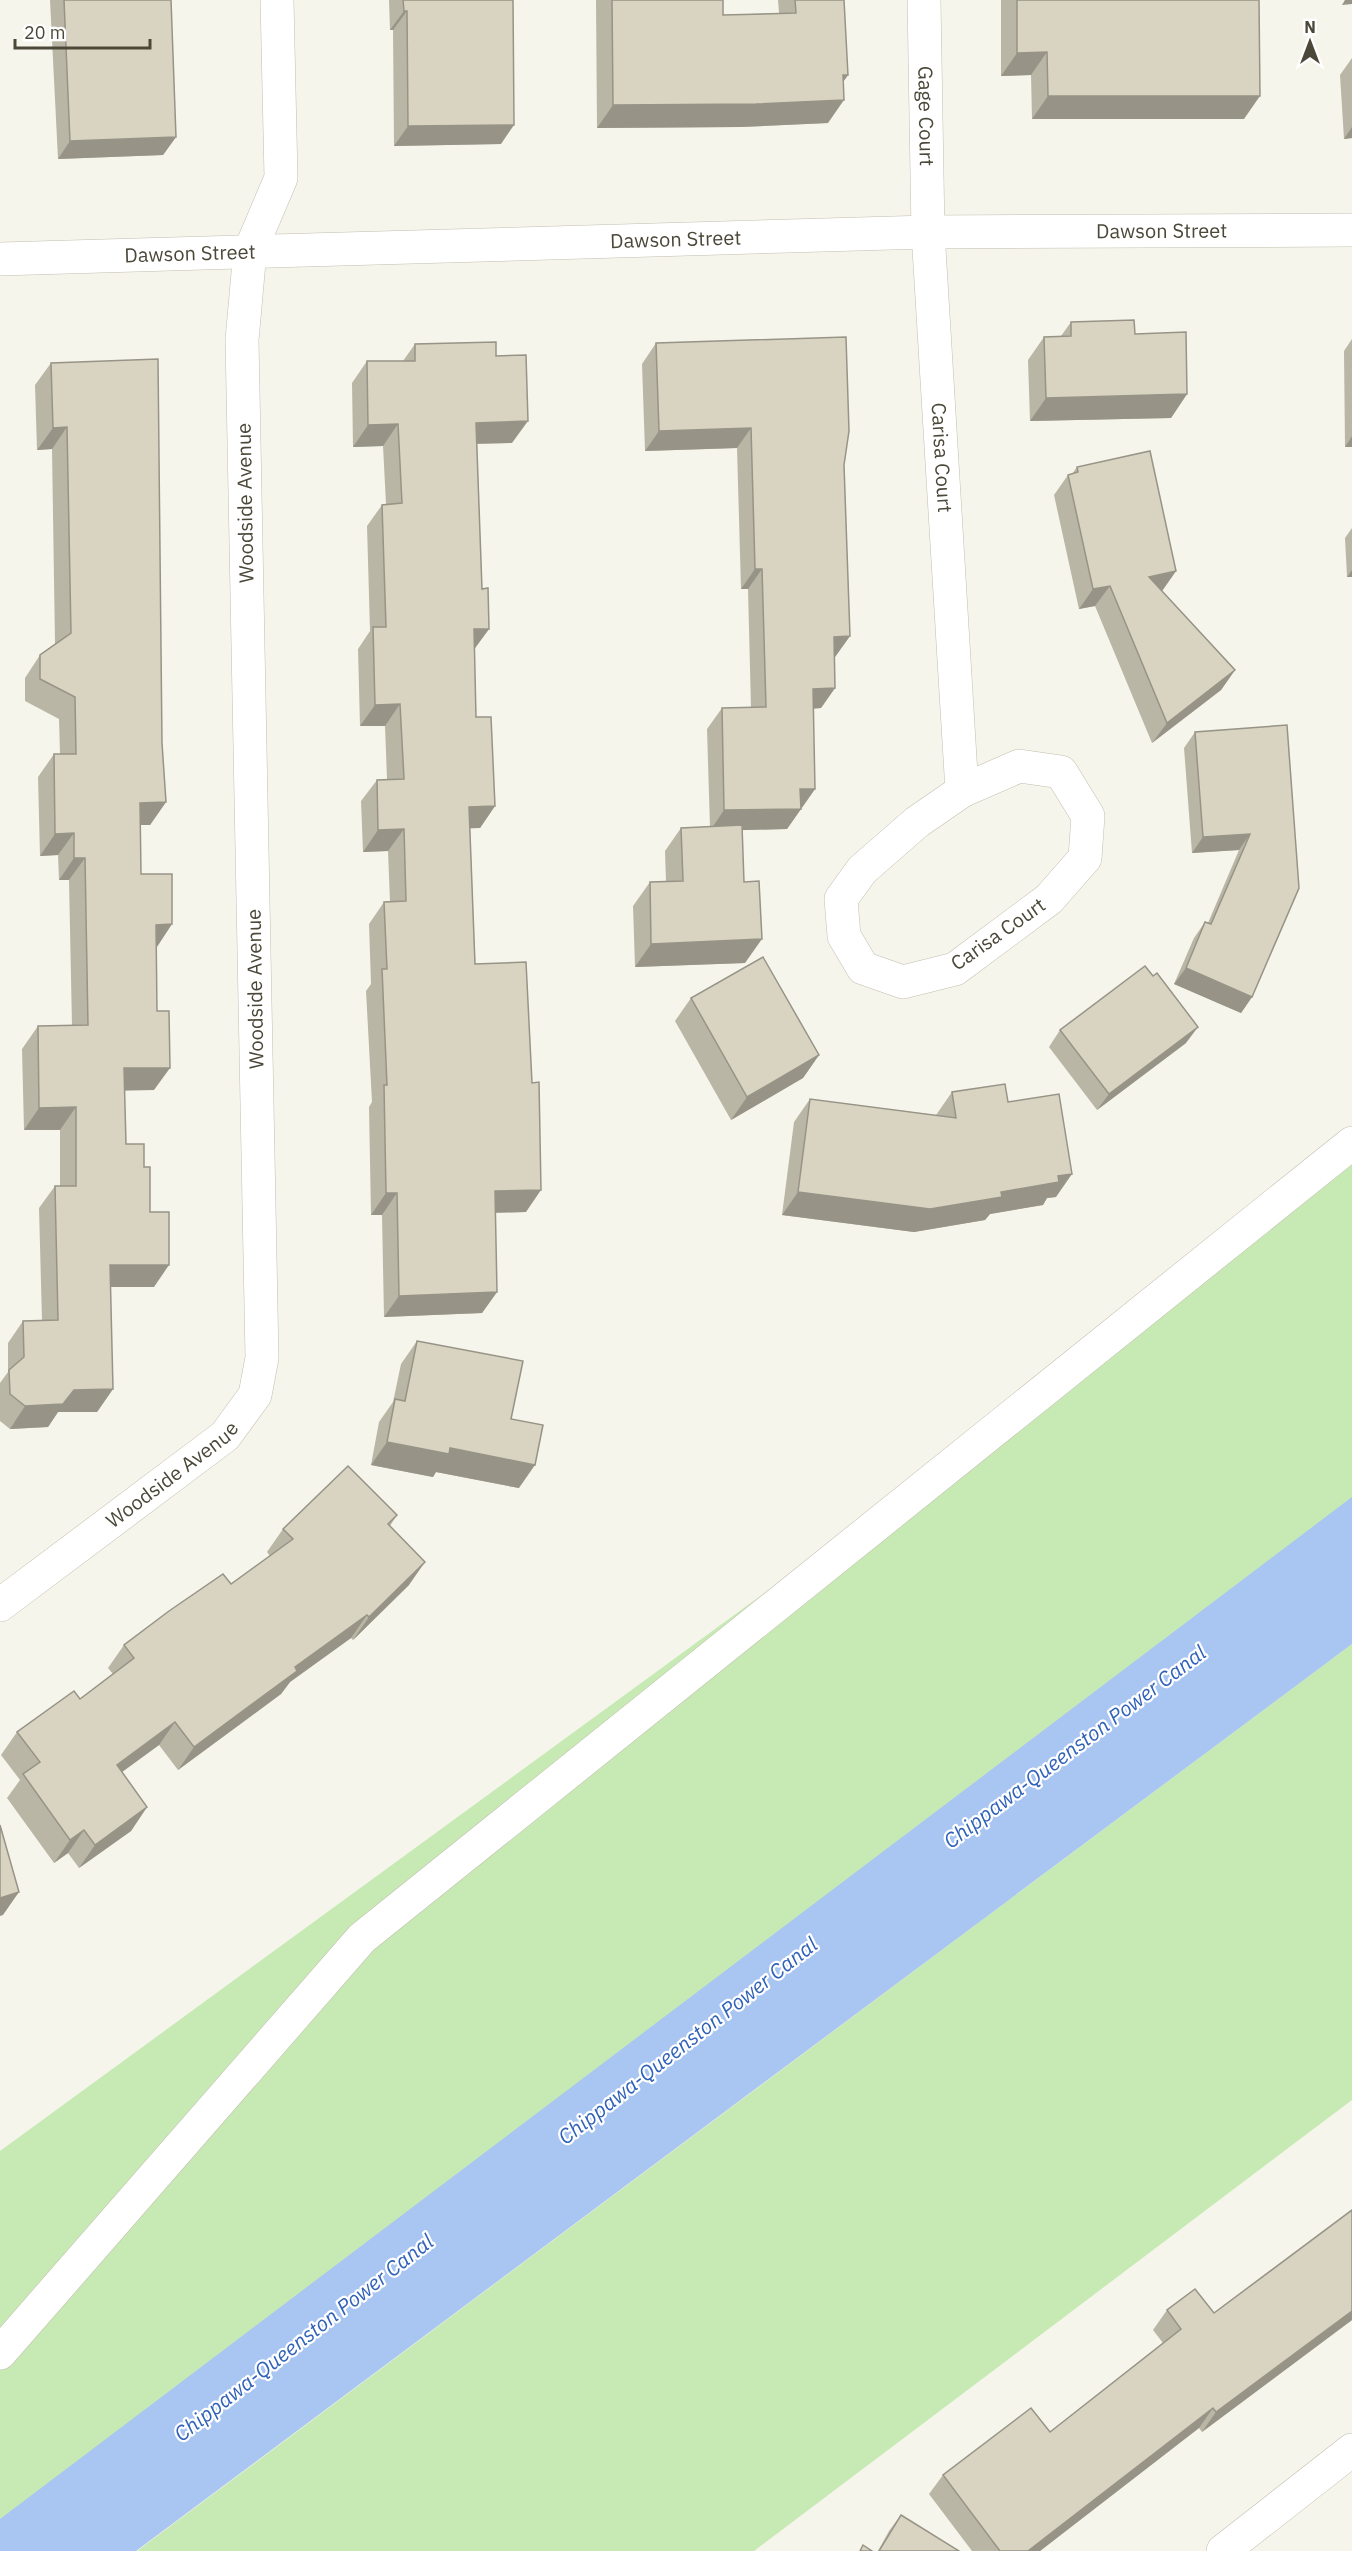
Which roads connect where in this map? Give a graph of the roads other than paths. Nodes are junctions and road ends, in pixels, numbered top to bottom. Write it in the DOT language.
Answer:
graph roads {
  1 [pos="277,0"];
  2 [pos="924,0"];
  3 [pos="1352,230"];
  4 [pos="928,232"];
  5 [pos="250,251"];
  6 [pos="0,259"];
  7 [pos="962,791"];
  8 [pos="1352,1143"];
  9 [pos="0,1605"];
  10 [pos="0,2353"];
  11 [pos="1352,2450"];
  12 [pos="1223,2551"];
  1 -- 5 [label="street, Woodside Avenue"];
  2 -- 4 [label="street, Gage Court"];
  3 -- 4 [label="street, Dawson Street"];
  4 -- 5 [label="street, Dawson Street"];
  4 -- 7 [label="street, Carisa Court"];
  5 -- 6 [label="street, Dawson Street"];
  5 -- 9 [label="street, Woodside Avenue"];
  7 -- 7 [label="street, Carisa Court"];
  8 -- 10 [label="street"];
  11 -- 12 [label="street"];
}
